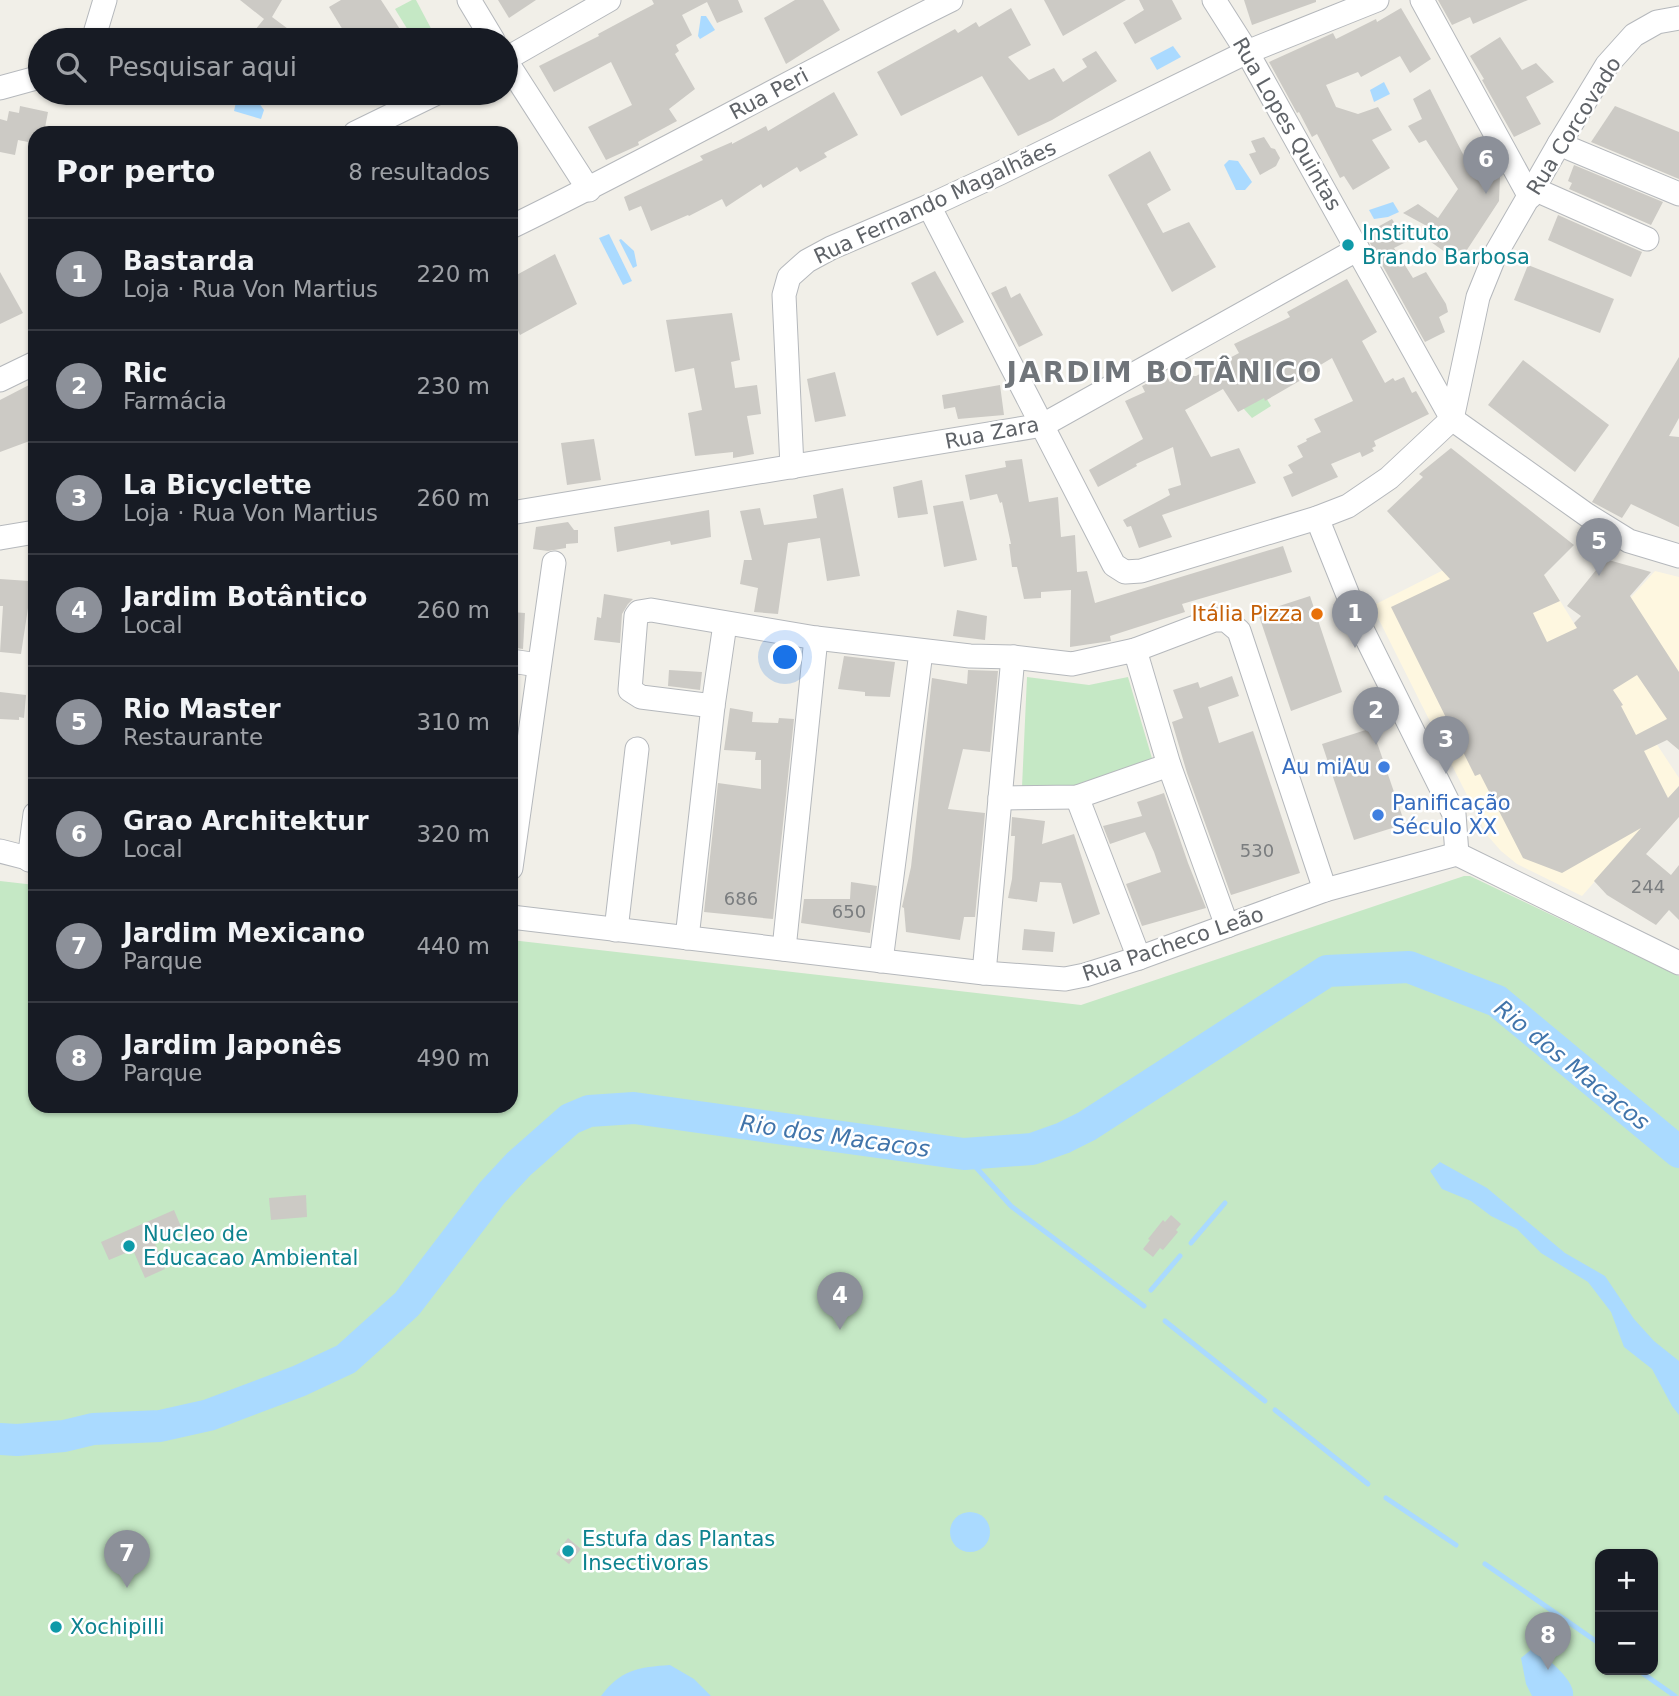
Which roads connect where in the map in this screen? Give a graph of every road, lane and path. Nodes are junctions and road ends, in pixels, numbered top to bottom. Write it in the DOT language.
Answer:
graph roads {
  1 [pos="105,0"];
  2 [pos="469,0"];
  3 [pos="608,0"];
  4 [pos="951,0"];
  5 [pos="1214,0"];
  6 [pos="1377,0"];
  7 [pos="1422,0"];
  8 [pos="1679,18"];
  9 [pos="97,28"];
  10 [pos="486,28"];
  11 [pos="1247,52"];
  12 [pos="518,53"];
  13 [pos="518,79"];
  14 [pos="28,80"];
  15 [pos="0,88"];
  16 [pos="412,105"];
  17 [pos="369,126"];
  18 [pos="1559,144"];
  19 [pos="589,190"];
  20 [pos="1532,193"];
  21 [pos="1679,194"];
  22 [pos="929,206"];
  23 [pos="518,224"];
  24 [pos="1647,239"];
  25 [pos="1358,249"];
  26 [pos="28,366"];
  27 [pos="0,380"];
  28 [pos="1452,419"];
  29 [pos="1044,425"];
  30 [pos="792,467"];
  31 [pos="518,512"];
  32 [pos="1317,518"];
  33 [pos="28,533"];
  34 [pos="0,538"];
  35 [pos="1679,556"];
  36 [pos="554,564"];
  37 [pos="725,624"];
  38 [pos="816,638"];
  39 [pos="1135,650"];
  40 [pos="921,652"];
  41 [pos="1013,657"];
  42 [pos="518,662"];
  43 [pos="538,665"];
  44 [pos="713,706"];
  45 [pos="637,748"];
  46 [pos="1169,765"];
  47 [pos="1077,797"];
  48 [pos="1000,798"];
  49 [pos="518,815"];
  50 [pos="0,851"];
  51 [pos="1457,854"];
  52 [pos="28,859"];
  53 [pos="1325,890"];
  54 [pos="518,918"];
  55 [pos="1227,926"];
  56 [pos="616,930"];
  57 [pos="687,938"];
  58 [pos="784,950"];
  59 [pos="1139,958"];
  60 [pos="881,961"];
  61 [pos="1679,963"];
  62 [pos="985,973"];
  1 -- 9 [label="street"];
  2 -- 10 [label="street"];
  3 -- 12 [label="street"];
  4 -- 19 [label="street, Rua Peri"];
  5 -- 11 [label="street, Rua Lopes Quintas"];
  6 -- 11 [label="street, Rua Fernando Magalhães"];
  7 -- 20 [label="street"];
  8 -- 18 [label="street, Rua Corcovado"];
  11 -- 22 [label="street, Rua Fernando Magalhães"];
  11 -- 25 [label="street, Rua Lopes Quintas"];
  13 -- 19 [label="street"];
  14 -- 15 [label="street"];
  16 -- 17 [label="street"];
  18 -- 20 [label="street, Rua Corcovado"];
  18 -- 21 [label="street"];
  19 -- 23 [label="street, Rua Peri"];
  20 -- 24 [label="street"];
  20 -- 28 [label="street, Rua Corcovado"];
  22 -- 29 [label="street"];
  22 -- 30 [label="street, Rua Fernando Magalhães"];
  25 -- 28 [label="street, Rua Lopes Quintas"];
  25 -- 29 [label="street, Rua Zara"];
  26 -- 27 [label="street"];
  28 -- 32 [label="street"];
  28 -- 35 [label="street, Rua Lopes Quintas"];
  29 -- 30 [label="street, Rua Zara"];
  29 -- 32 [label="street"];
  30 -- 31 [label="street"];
  32 -- 51 [label="street"];
  33 -- 34 [label="street"];
  36 -- 43 [label="street"];
  37 -- 38 [label="street"];
  37 -- 44 [label="street"];
  37 -- 44 [label="street"];
  38 -- 40 [label="street"];
  38 -- 58 [label="street"];
  39 -- 41 [label="street"];
  39 -- 46 [label="street"];
  39 -- 53 [label="street"];
  40 -- 41 [label="street"];
  40 -- 60 [label="street"];
  41 -- 48 [label="street"];
  42 -- 43 [label="street"];
  43 -- 49 [label="street"];
  44 -- 57 [label="street"];
  45 -- 56 [label="street"];
  46 -- 47 [label="street"];
  46 -- 55 [label="street"];
  47 -- 48 [label="street"];
  47 -- 59 [label="street"];
  48 -- 62 [label="street"];
  50 -- 52 [label="street"];
  51 -- 53 [label="street, Rua Pacheco Leão"];
  51 -- 61 [label="street"];
  53 -- 55 [label="street, Rua Pacheco Leão"];
  54 -- 56 [label="street, Rua Pacheco Leão"];
  55 -- 59 [label="street, Rua Pacheco Leão"];
  56 -- 57 [label="street, Rua Pacheco Leão"];
  57 -- 58 [label="street, Rua Pacheco Leão"];
  58 -- 60 [label="street, Rua Pacheco Leão"];
  59 -- 62 [label="street, Rua Pacheco Leão"];
  60 -- 62 [label="street, Rua Pacheco Leão"];
}
